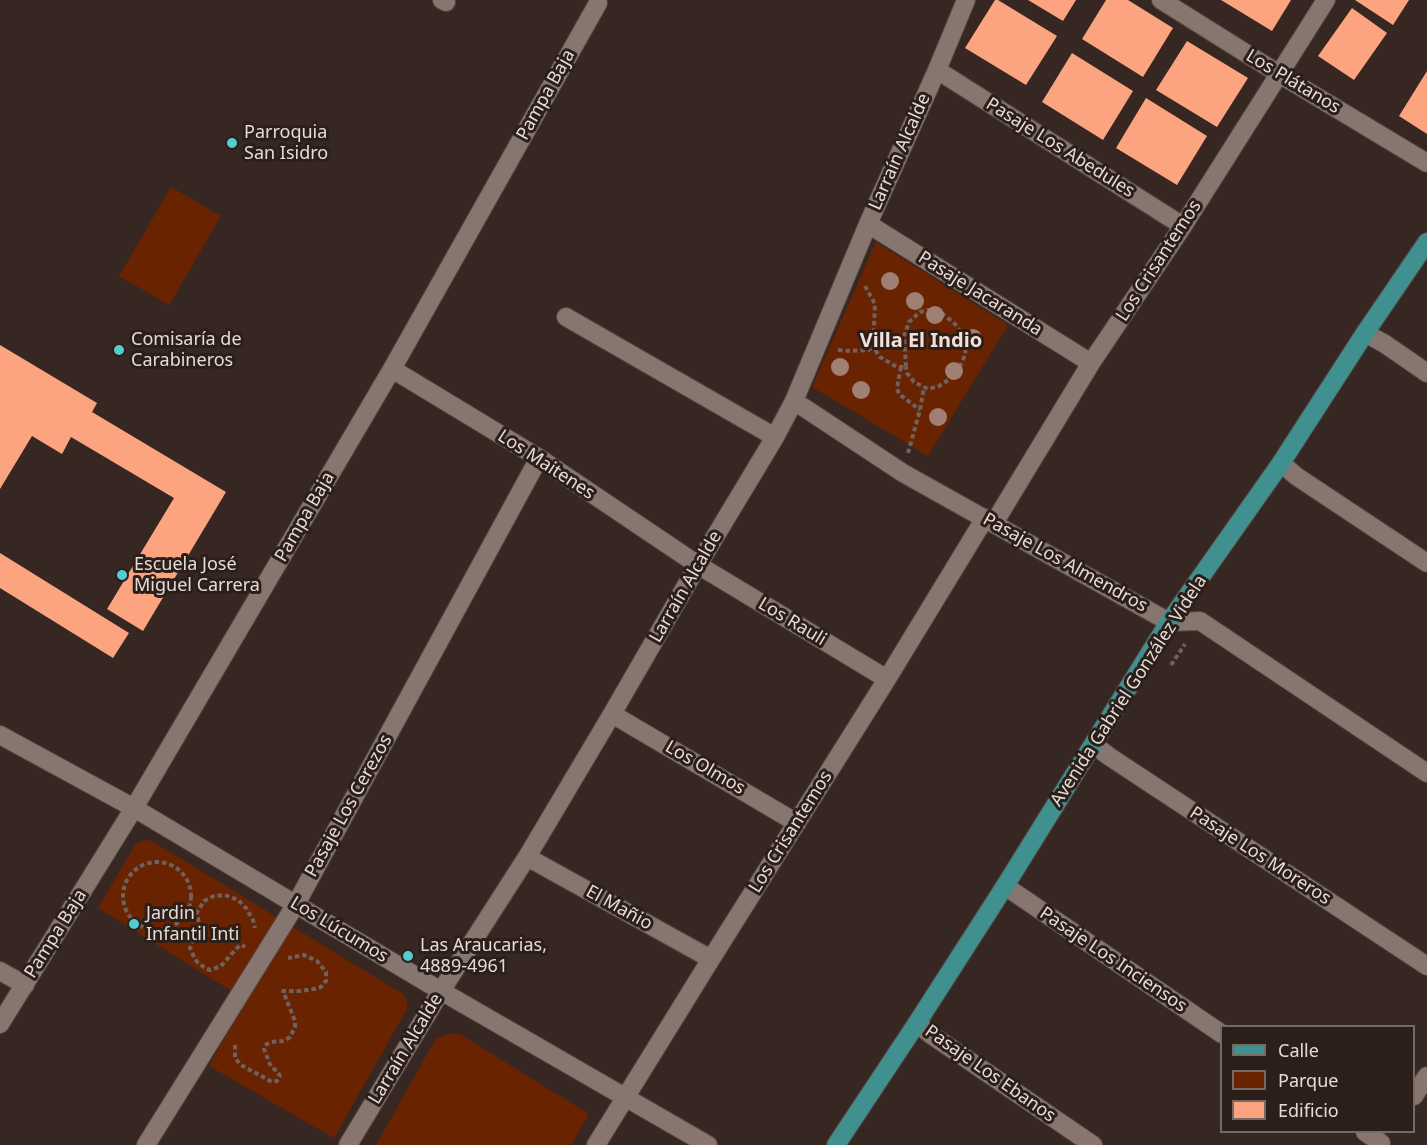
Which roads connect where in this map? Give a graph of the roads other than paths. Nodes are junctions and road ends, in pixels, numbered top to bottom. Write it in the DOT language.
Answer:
graph roads {
  1 [pos="966,0"];
  2 [pos="1161,0"];
  3 [pos="1326,0"];
  4 [pos="598,3"];
  5 [pos="937,70"];
  6 [pos="1279,74"];
  7 [pos="1427,163"];
  8 [pos="868,224"];
  9 [pos="1183,226"];
  10 [pos="1427,242"];
  11 [pos="566,317"];
  12 [pos="1365,333"];
  13 [pos="1091,363"];
  14 [pos="392,369"];
  15 [pos="1427,373"];
  16 [pos="794,400"];
  17 [pos="775,437"];
  18 [pos="539,458"];
  19 [pos="1281,464"];
  20 [pos="989,521"];
  21 [pos="1427,563"];
  22 [pos="698,565"];
  23 [pos="1169,622"];
  24 [pos="887,679"];
  25 [pos="612,714"];
  26 [pos="0,735"];
  27 [pos="1094,745"];
  28 [pos="1427,773"];
  29 [pos="134,808"];
  30 [pos="797,823"];
  31 [pos="527,856"];
  32 [pos="1005,886"];
  33 [pos="296,904"];
  34 [pos="711,959"];
  35 [pos="1427,966"];
  36 [pos="0,971"];
  37 [pos="25,985"];
  38 [pos="441,991"];
  39 [pos="917,1023"];
  40 [pos="0,1024"];
  41 [pos="1220,1033"];
  42 [pos="1427,1076"];
  43 [pos="1415,1093"];
  44 [pos="626,1098"];
  45 [pos="1369,1133"];
  46 [pos="1383,1140"];
  47 [pos="146,1145"];
  48 [pos="348,1145"];
  49 [pos="596,1145"];
  50 [pos="708,1145"];
  51 [pos="836,1145"];
  52 [pos="1093,1145"];
  1 -- 5 [label="street, Larraín Alcalde"];
  2 -- 6 [label="street, Los Plátanos"];
  3 -- 6 [label="street, Los Crisantemos"];
  4 -- 14 [label="street, Pampa Baja"];
  5 -- 8 [label="street, Larraín Alcalde"];
  5 -- 9 [label="street, Pasaje Los Abedules"];
  6 -- 7 [label="street, Los Plátanos"];
  6 -- 9 [label="street, Los Crisantemos"];
  8 -- 13 [label="street, Pasaje Jacaranda"];
  8 -- 16 [label="street, Larraín Alcalde"];
  9 -- 13 [label="street, Los Crisantemos"];
  10 -- 12 [label="main road, Avenida Gabriel González Videla"];
  11 -- 17 [label="street"];
  12 -- 15 [label="street"];
  12 -- 19 [label="main road, Avenida Gabriel González Videla"];
  13 -- 20 [label="street, Los Crisantemos"];
  14 -- 18 [label="street, Los Maitenes"];
  14 -- 29 [label="street, Pampa Baja"];
  16 -- 17 [label="street, Larraín Alcalde"];
  16 -- 20 [label="street, Pasaje Los Almendros"];
  17 -- 22 [label="street, Larraín Alcalde"];
  18 -- 22 [label="street, Los Maitenes"];
  18 -- 33 [label="street, Pasaje Los Cerezos"];
  19 -- 21 [label="street"];
  19 -- 23 [label="main road, Avenida Gabriel González Videla"];
  20 -- 23 [label="street, Pasaje Los Almendros"];
  20 -- 24 [label="street, Los Crisantemos"];
  22 -- 24 [label="street, Los Rauli"];
  22 -- 25 [label="street, Larraín Alcalde"];
  23 -- 27 [label="main road, Avenida Gabriel González Videla"];
  23 -- 28 [label="street"];
  24 -- 30 [label="street, Los Crisantemos"];
  25 -- 30 [label="street, Los Olmos"];
  25 -- 31 [label="street, Larraín Alcalde"];
  26 -- 29 [label="street, Los Lúcumos"];
  27 -- 32 [label="main road, Avenida Gabriel González Videla"];
  27 -- 35 [label="street, Pasaje Los Moreros"];
  29 -- 33 [label="street, Los Lúcumos"];
  29 -- 37 [label="street, Pampa Baja"];
  30 -- 34 [label="street, Los Crisantemos"];
  31 -- 34 [label="street, El Mañio"];
  31 -- 38 [label="street, Larraín Alcalde"];
  32 -- 39 [label="main road, Avenida Gabriel González Videla"];
  32 -- 41 [label="street, Pasaje Los Inciensos"];
  33 -- 38 [label="street, Los Lúcumos"];
  33 -- 47 [label="street, Pasaje Los Cerezos"];
  34 -- 44 [label="street, Los Crisantemos"];
  36 -- 37 [label="street"];
  37 -- 40 [label="street, Pampa Baja"];
  38 -- 44 [label="street, Los Lúcumos"];
  38 -- 48 [label="street, Larraín Alcalde"];
  39 -- 51 [label="main road, Avenida Gabriel González Videla"];
  39 -- 52 [label="street, Pasaje Los Ebanos"];
  42 -- 43 [label="street"];
  44 -- 49 [label="street, Los Crisantemos"];
  44 -- 50 [label="street, Los Lúcumos"];
  45 -- 46 [label="street"];
}
